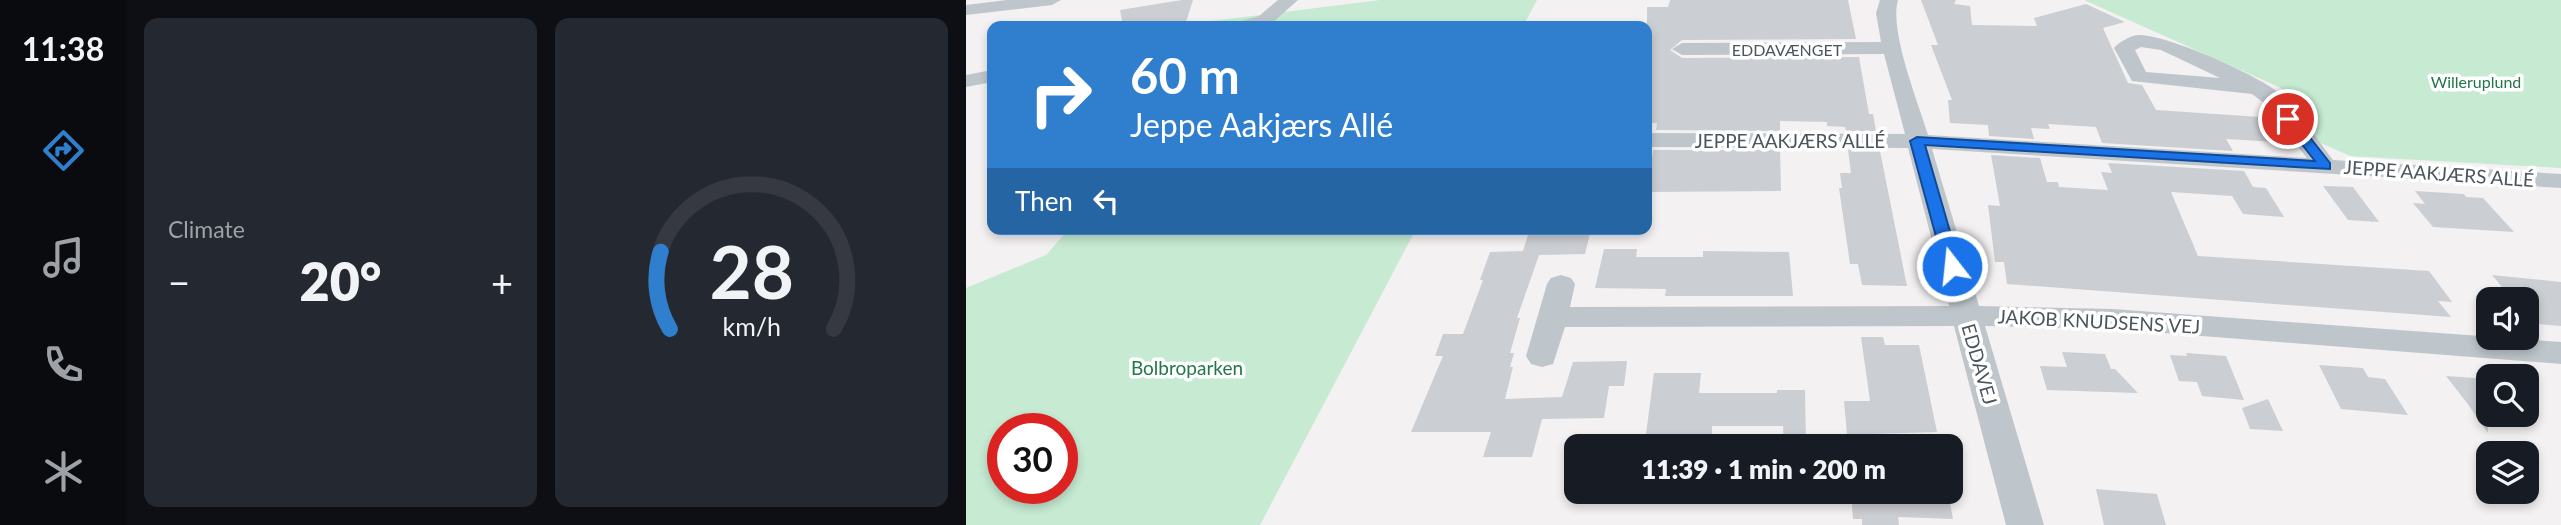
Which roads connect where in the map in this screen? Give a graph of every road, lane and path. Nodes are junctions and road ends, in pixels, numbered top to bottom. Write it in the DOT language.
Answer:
graph roads {
  1 [pos="1052,0"];
  2 [pos="1289,0"];
  3 [pos="1889,0"];
  4 [pos="966,10"];
  5 [pos="1262,21"];
  6 [pos="1892,48"];
  7 [pos="1682,49"];
  8 [pos="987,77"];
  9 [pos="966,80"];
  10 [pos="2256,88"];
  11 [pos="1652,140"];
  12 [pos="1917,141"];
  13 [pos="2326,166"];
  14 [pos="2561,181"];
  15 [pos="1560,284"];
  16 [pos="1966,316"];
  17 [pos="1552,317"];
  18 [pos="2561,353"];
  19 [pos="1542,356"];
  20 [pos="2025,525"];
  1 -- 4 [label="street"];
  2 -- 5 [label="street"];
  3 -- 6 [label="street, EDDAVEJ"];
  6 -- 7 [label="street, EDDAVÆNGET"];
  6 -- 12 [label="street, EDDAVEJ"];
  8 -- 9 [label="street"];
  10 -- 10 [label="street"];
  10 -- 13 [label="street"];
  11 -- 12 [label="street, JEPPE AAKJÆRS ALLÉ"];
  12 -- 13 [label="street, JEPPE AAKJÆRS ALLÉ"];
  12 -- 16 [label="street, EDDAVEJ"];
  13 -- 14 [label="street, JEPPE AAKJÆRS ALLÉ"];
  15 -- 17 [label="street"];
  16 -- 17 [label="street, JAKOB KNUDSENS VEJ"];
  16 -- 18 [label="street, JAKOB KNUDSENS VEJ"];
  16 -- 20 [label="street, EDDAVEJ"];
  17 -- 19 [label="street"];
}
